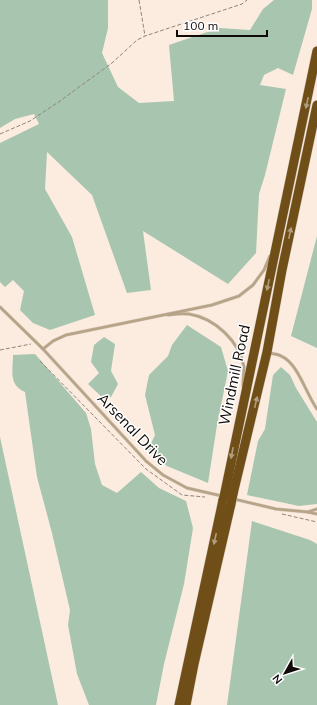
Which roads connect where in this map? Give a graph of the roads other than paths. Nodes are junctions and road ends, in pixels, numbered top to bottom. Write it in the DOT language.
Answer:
graph roads {
  1 [pos="317,51"];
  2 [pos="317,105"];
  3 [pos="289,187"];
  4 [pos="0,307"];
  5 [pos="148,318"];
  6 [pos="43,349"];
  7 [pos="267,352"];
  8 [pos="317,409"];
  9 [pos="236,436"];
  10 [pos="228,498"];
  11 [pos="317,509"];
  12 [pos="308,512"];
  13 [pos="317,514"];
  14 [pos="179,705"];
  15 [pos="186,705"];
  1 -- 3 [label="highway, Windmill Road, one-way"];
  7 -- 2 [label="highway, Windmill Road, one-way"];
  3 -- 5 [label="lane"];
  3 -- 9 [label="highway, Windmill Road, one-way"];
  4 -- 6 [label="lane, Arsenal Drive"];
  5 -- 6 [label="lane"];
  5 -- 9 [label="lane"];
  6 -- 12 [label="lane, Arsenal Drive"];
  7 -- 8 [label="lane"];
  10 -- 7 [label="highway, Windmill Road, one-way"];
  9 -- 10 [label="highway, Windmill Road, one-way"];
  10 -- 14 [label="highway, Windmill Road, one-way"];
  10 -- 15 [label="highway, Windmill Road"];
  11 -- 12 [label="lane, Arsenal Drive"];
  12 -- 13 [label="lane, Arsenal Drive"];
}
